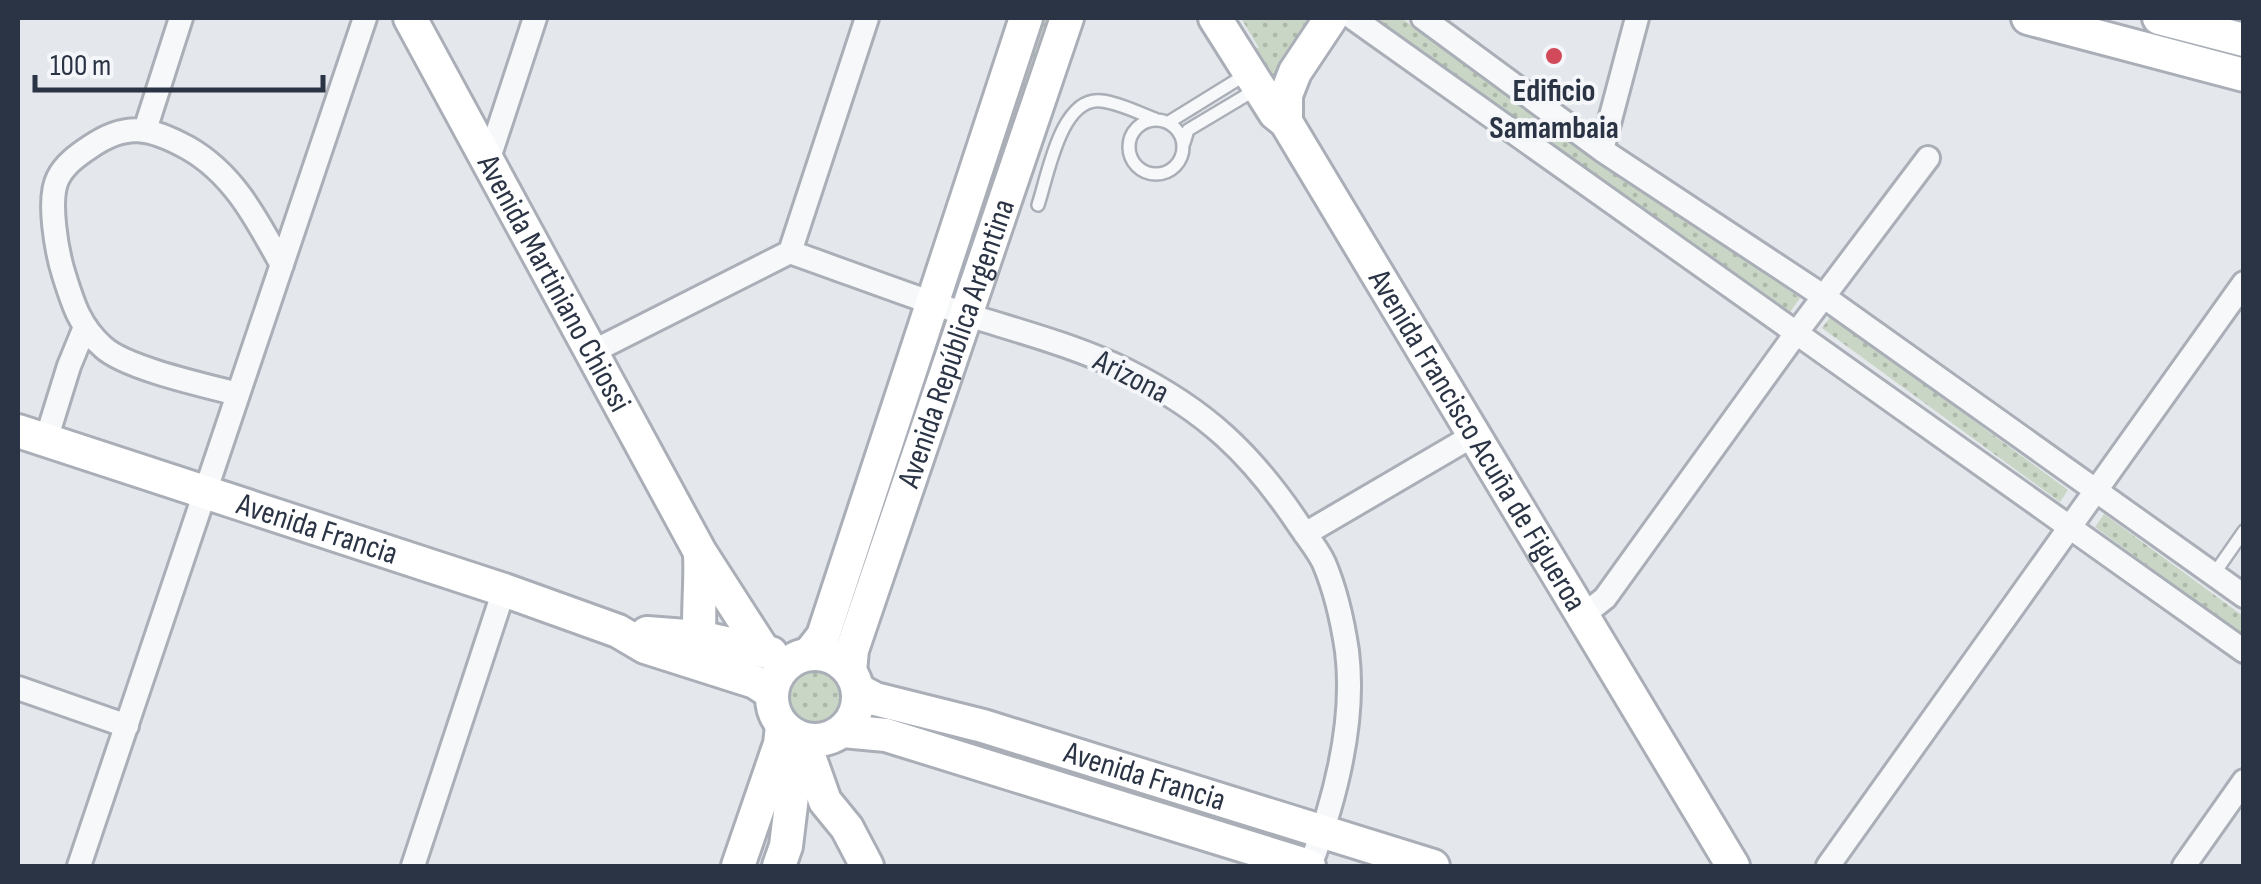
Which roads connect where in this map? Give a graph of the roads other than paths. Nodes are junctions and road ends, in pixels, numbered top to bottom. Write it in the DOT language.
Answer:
graph roads {
  1 [pos="181,18"];
  2 [pos="365,18"];
  3 [pos="410,18"];
  4 [pos="535,18"];
  5 [pos="867,18"];
  6 [pos="1026,18"];
  7 [pos="1067,18"];
  8 [pos="1215,18"];
  9 [pos="1331,18"];
  10 [pos="1354,18"];
  11 [pos="1422,18"];
  12 [pos="1636,18"];
  13 [pos="2028,18"];
  14 [pos="2159,18"];
  15 [pos="2244,40"];
  16 [pos="2244,75"];
  17 [pos="1253,81"];
  18 [pos="1154,119"];
  19 [pos="1168,122"];
  20 [pos="1286,122"];
  21 [pos="146,130"];
  22 [pos="1184,144"];
  23 [pos="1602,150"];
  24 [pos="1928,158"];
  25 [pos="488,161"];
  26 [pos="1038,205"];
  27 [pos="790,252"];
  28 [pos="282,264"];
  29 [pos="2244,283"];
  30 [pos="1823,296"];
  31 [pos="930,302"];
  32 [pos="965,314"];
  33 [pos="85,327"];
  34 [pos="1797,332"];
  35 [pos="592,352"];
  36 [pos="238,394"];
  37 [pos="1474,435"];
  38 [pos="32,436"];
  39 [pos="2096,490"];
  40 [pos="205,494"];
  41 [pos="2068,526"];
  42 [pos="2244,531"];
  43 [pos="1305,534"];
  44 [pos="700,552"];
  45 [pos="2214,574"];
  46 [pos="504,590"];
  47 [pos="2244,596"];
  48 [pos="1581,617"];
  49 [pos="704,651"];
  50 [pos="2244,651"];
  51 [pos="788,655"];
  52 [pos="854,680"];
  53 [pos="18,688"];
  54 [pos="772,693"];
  55 [pos="127,726"];
  56 [pos="811,734"];
  57 [pos="2244,781"];
  58 [pos="1323,832"];
  59 [pos="79,866"];
  60 [pos="413,866"];
  61 [pos="738,866"];
  62 [pos="779,866"];
  63 [pos="867,866"];
  64 [pos="1310,866"];
  65 [pos="1433,866"];
  66 [pos="1733,866"];
  67 [pos="1828,866"];
  68 [pos="2184,866"];
  1 -- 21 [label="street"];
  2 -- 28 [label="street"];
  3 -- 25 [label="street, Avenida Martiniano Chiossi"];
  4 -- 25 [label="street"];
  5 -- 27 [label="street"];
  6 -- 31 [label="street, Avenida República Argentina"];
  7 -- 32 [label="street, Avenida República Argentina"];
  8 -- 17 [label="street, Avenida Francisco Acuña de Figueroa"];
  9 -- 20 [label="street"];
  10 -- 34 [label="street"];
  11 -- 23 [label="street"];
  12 -- 23 [label="street"];
  13 -- 16 [label="street"];
  14 -- 15 [label="street"];
  17 -- 19 [label="lane"];
  17 -- 20 [label="street, Avenida Francisco Acuña de Figueroa"];
  17 -- 22 [label="lane"];
  18 -- 19 [label="lane"];
  18 -- 22 [label="lane"];
  18 -- 26 [label="lane"];
  19 -- 22 [label="lane"];
  20 -- 37 [label="street, Avenida Francisco Acuña de Figueroa"];
  21 -- 28 [label="street"];
  21 -- 33 [label="street"];
  23 -- 30 [label="street"];
  24 -- 30 [label="street"];
  25 -- 35 [label="street, Avenida Martiniano Chiossi"];
  27 -- 31 [label="street, Arizona"];
  27 -- 35 [label="street"];
  28 -- 36 [label="street"];
  29 -- 39 [label="street"];
  30 -- 34 [label="street"];
  30 -- 39 [label="street"];
  31 -- 32 [label="street, Arizona"];
  31 -- 51 [label="street, Avenida República Argentina"];
  32 -- 43 [label="street, Arizona"];
  32 -- 52 [label="street, Avenida República Argentina"];
  33 -- 36 [label="street"];
  33 -- 38 [label="street"];
  34 -- 41 [label="street"];
  34 -- 48 [label="street"];
  35 -- 44 [label="street, Avenida Martiniano Chiossi"];
  36 -- 40 [label="street"];
  37 -- 43 [label="street"];
  37 -- 48 [label="street, Avenida Francisco Acuña de Figueroa"];
  38 -- 40 [label="street, Avenida Francia"];
  39 -- 41 [label="street"];
  39 -- 45 [label="street"];
  40 -- 46 [label="street, Avenida Francia"];
  40 -- 55 [label="street"];
  41 -- 50 [label="street"];
  41 -- 67 [label="street"];
  42 -- 45 [label="lane"];
  43 -- 58 [label="street, Arizona"];
  44 -- 49 [label="street, Avenida Martiniano Chiossi"];
  44 -- 51 [label="street, Avenida Martiniano Chiossi"];
  45 -- 47 [label="street"];
  46 -- 49 [label="street, Avenida Francia"];
  46 -- 60 [label="street"];
  48 -- 66 [label="street, Avenida Francisco Acuña de Figueroa"];
  49 -- 51 [label="street, Avenida Francia"];
  49 -- 54 [label="street, Avenida Francia"];
  51 -- 52 [label="street"];
  51 -- 54 [label="street"];
  52 -- 56 [label="street"];
  52 -- 58 [label="street, Avenida Francia"];
  53 -- 55 [label="street"];
  54 -- 56 [label="street"];
  55 -- 59 [label="street"];
  56 -- 61 [label="street"];
  56 -- 62 [label="street"];
  56 -- 63 [label="street"];
  56 -- 64 [label="street, Avenida Francia"];
  57 -- 68 [label="street"];
  58 -- 64 [label="street, Arizona"];
  58 -- 65 [label="street, Avenida Francia"];
}
